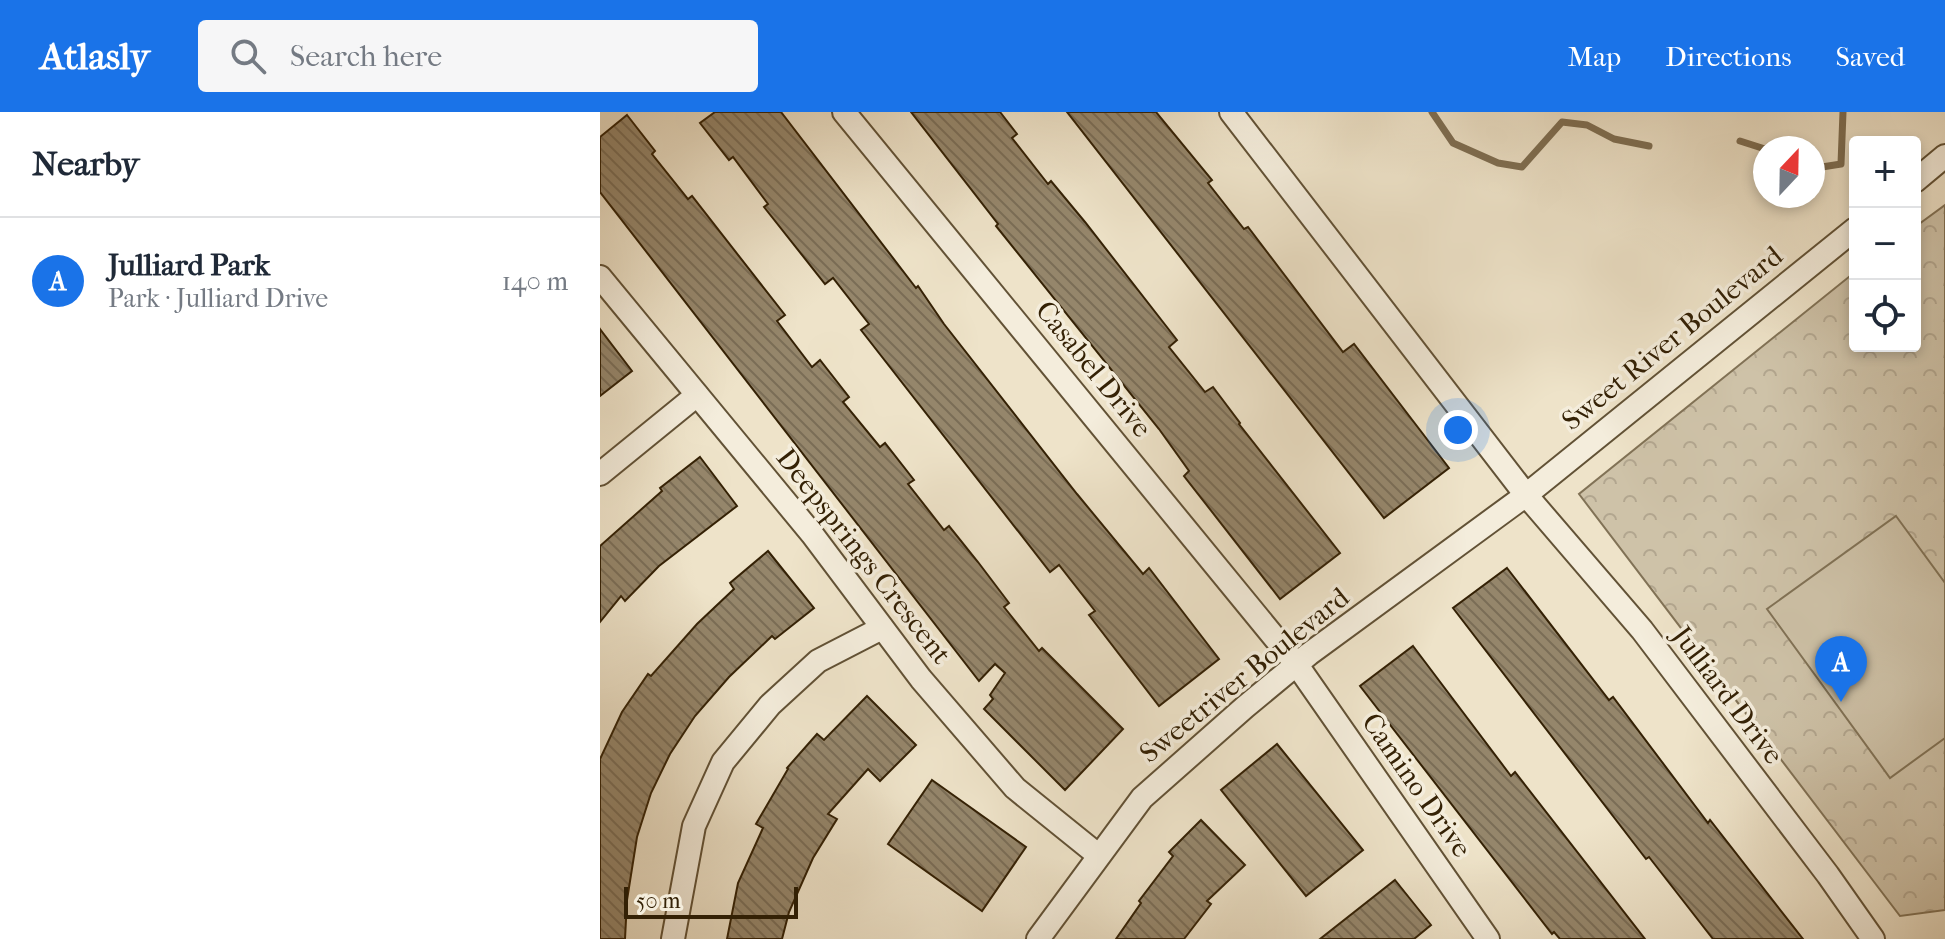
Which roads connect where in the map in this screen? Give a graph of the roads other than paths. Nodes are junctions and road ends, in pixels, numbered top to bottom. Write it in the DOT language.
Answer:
graph roads {
  1 [pos="844,112"];
  2 [pos="1231,112"];
  3 [pos="1945,156"];
  4 [pos="1921,176"];
  5 [pos="1849,234"];
  6 [pos="600,277"];
  7 [pos="697,395"];
  8 [pos="600,474"];
  9 [pos="1526,495"];
  10 [pos="882,628"];
  11 [pos="1297,665"];
  12 [pos="1098,855"];
  13 [pos="673,939"];
  14 [pos="1038,939"];
  15 [pos="1488,939"];
  16 [pos="1873,939"];
  1 -- 11 [label="street, Casabel Drive"];
  2 -- 9 [label="street"];
  3 -- 4 [label="street"];
  5 -- 9 [label="street, Sweet River Boulevard"];
  6 -- 7 [label="street, Deepsprings Crescent"];
  7 -- 8 [label="street"];
  7 -- 10 [label="street, Deepsprings Crescent"];
  9 -- 11 [label="street, Sweetriver Boulevard"];
  9 -- 16 [label="street, Julliard Drive"];
  10 -- 12 [label="street, Deepsprings Crescent"];
  10 -- 13 [label="street"];
  11 -- 12 [label="street, Sweetriver Boulevard"];
  11 -- 15 [label="street, Camino Drive"];
  12 -- 14 [label="street, Sweetriver Boulevard"];
}
